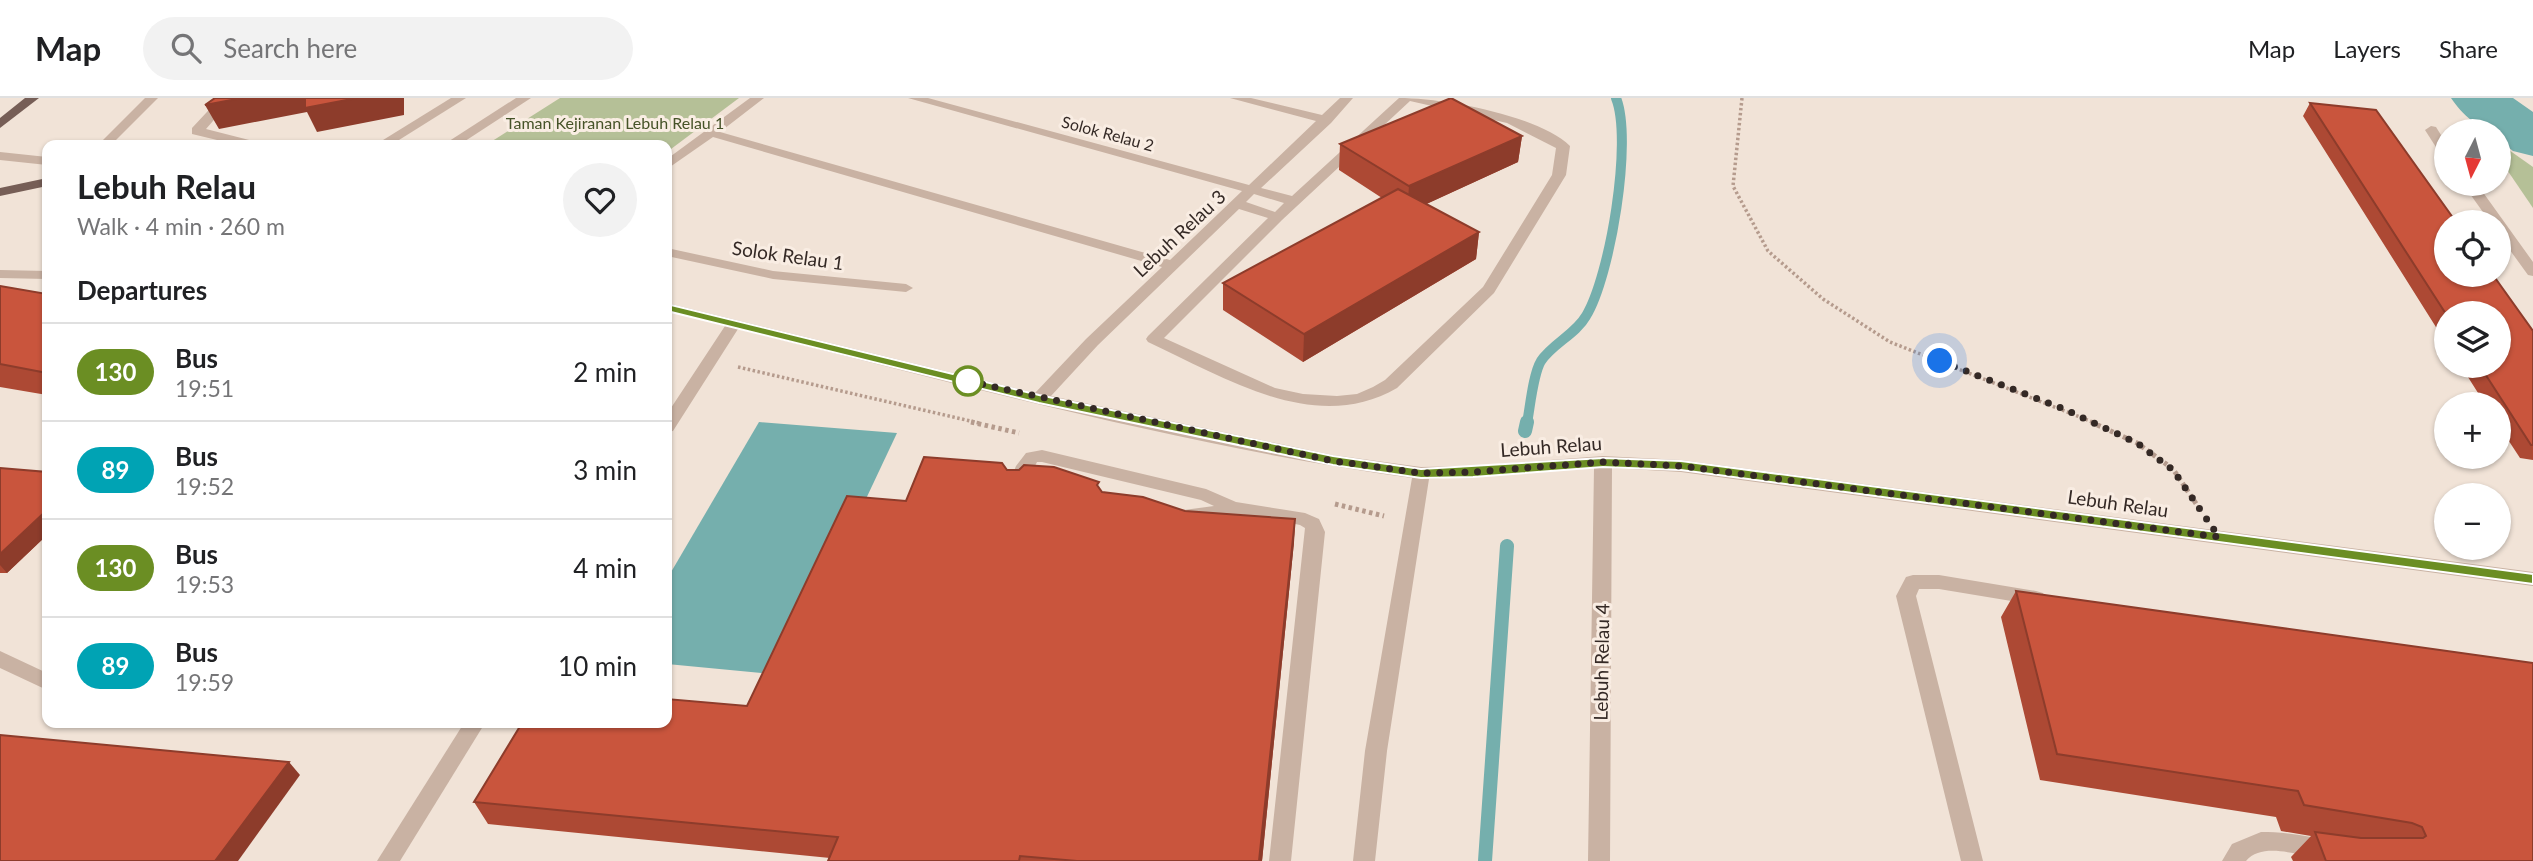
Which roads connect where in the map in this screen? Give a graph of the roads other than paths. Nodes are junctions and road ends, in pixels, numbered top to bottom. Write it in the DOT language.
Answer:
graph roads {
  1 [pos="33,98"];
  2 [pos="152,98"];
  3 [pos="227,98"];
  4 [pos="460,98"];
  5 [pos="525,98"];
  6 [pos="758,98"];
  7 [pos="914,98"];
  8 [pos="1236,98"];
  9 [pos="1347,98"];
  10 [pos="1406,98"];
  11 [pos="1413,98"];
  12 [pos="1327,120"];
  13 [pos="0,124"];
  14 [pos="2431,130"];
  15 [pos="711,133"];
  16 [pos="2434,134"];
  17 [pos="109,140"];
  18 [pos="232,140"];
  19 [pos="390,140"];
  20 [pos="458,140"];
  21 [pos="0,156"];
  22 [pos="42,160"];
  23 [pos="672,161"];
  24 [pos="42,183"];
  25 [pos="1253,190"];
  26 [pos="0,192"];
  27 [pos="1294,201"];
  28 [pos="1238,204"];
  29 [pos="1277,217"];
  30 [pos="2511,241"];
  31 [pos="672,254"];
  32 [pos="1173,265"];
  33 [pos="2533,272"];
  34 [pos="0,274"];
  35 [pos="42,275"];
  36 [pos="906,288"];
  37 [pos="672,308"];
  38 [pos="734,324"];
  39 [pos="1039,399"];
  40 [pos="672,419"];
  41 [pos="1603,462"];
  42 [pos="1421,473"];
  43 [pos="1017,486"];
  44 [pos="1232,508"];
  45 [pos="1173,513"];
  46 [pos="2533,579"];
  47 [pos="2050,600"];
  48 [pos="0,659"];
  49 [pos="42,680"];
  50 [pos="472,728"];
  51 [pos="2348,855"];
  52 [pos="388,861"];
  53 [pos="1280,861"];
  54 [pos="1364,861"];
  55 [pos="1599,861"];
  56 [pos="1972,861"];
  57 [pos="2233,861"];
  1 -- 13 [label="main road"];
  2 -- 17 [label="street"];
  3 -- 18 [label="street"];
  4 -- 19 [label="street"];
  5 -- 20 [label="street"];
  6 -- 15 [label="street"];
  7 -- 25 [label="street, Solok Relau 2"];
  8 -- 12 [label="street"];
  9 -- 12 [label="street, Lebuh Relau 3"];
  10 -- 27 [label="street"];
  11 -- 29 [label="street"];
  12 -- 25 [label="street, Lebuh Relau 3"];
  14 -- 16 [label="street"];
  15 -- 23 [label="street"];
  15 -- 32 [label="street"];
  21 -- 22 [label="street"];
  24 -- 26 [label="main road"];
  25 -- 27 [label="street, Solok Relau 2"];
  25 -- 28 [label="street, Lebuh Relau 3"];
  27 -- 29 [label="street"];
  28 -- 29 [label="street"];
  28 -- 32 [label="street, Lebuh Relau 3"];
  30 -- 33 [label="street"];
  31 -- 36 [label="street, Solok Relau 1"];
  32 -- 39 [label="street, Lebuh Relau 3"];
  34 -- 35 [label="street"];
  37 -- 38 [label="street, Lebuh Relau"];
  38 -- 39 [label="street, Lebuh Relau"];
  38 -- 40 [label="street"];
  39 -- 42 [label="street, Lebuh Relau"];
  41 -- 42 [label="street, Lebuh Relau"];
  41 -- 46 [label="street, Lebuh Relau"];
  41 -- 55 [label="street, Lebuh Relau 4"];
  42 -- 54 [label="street"];
  43 -- 44 [label="street"];
  44 -- 45 [label="street"];
  44 -- 53 [label="street"];
  47 -- 56 [label="street"];
  48 -- 49 [label="street"];
  50 -- 52 [label="street"];
  51 -- 57 [label="street"];
}
